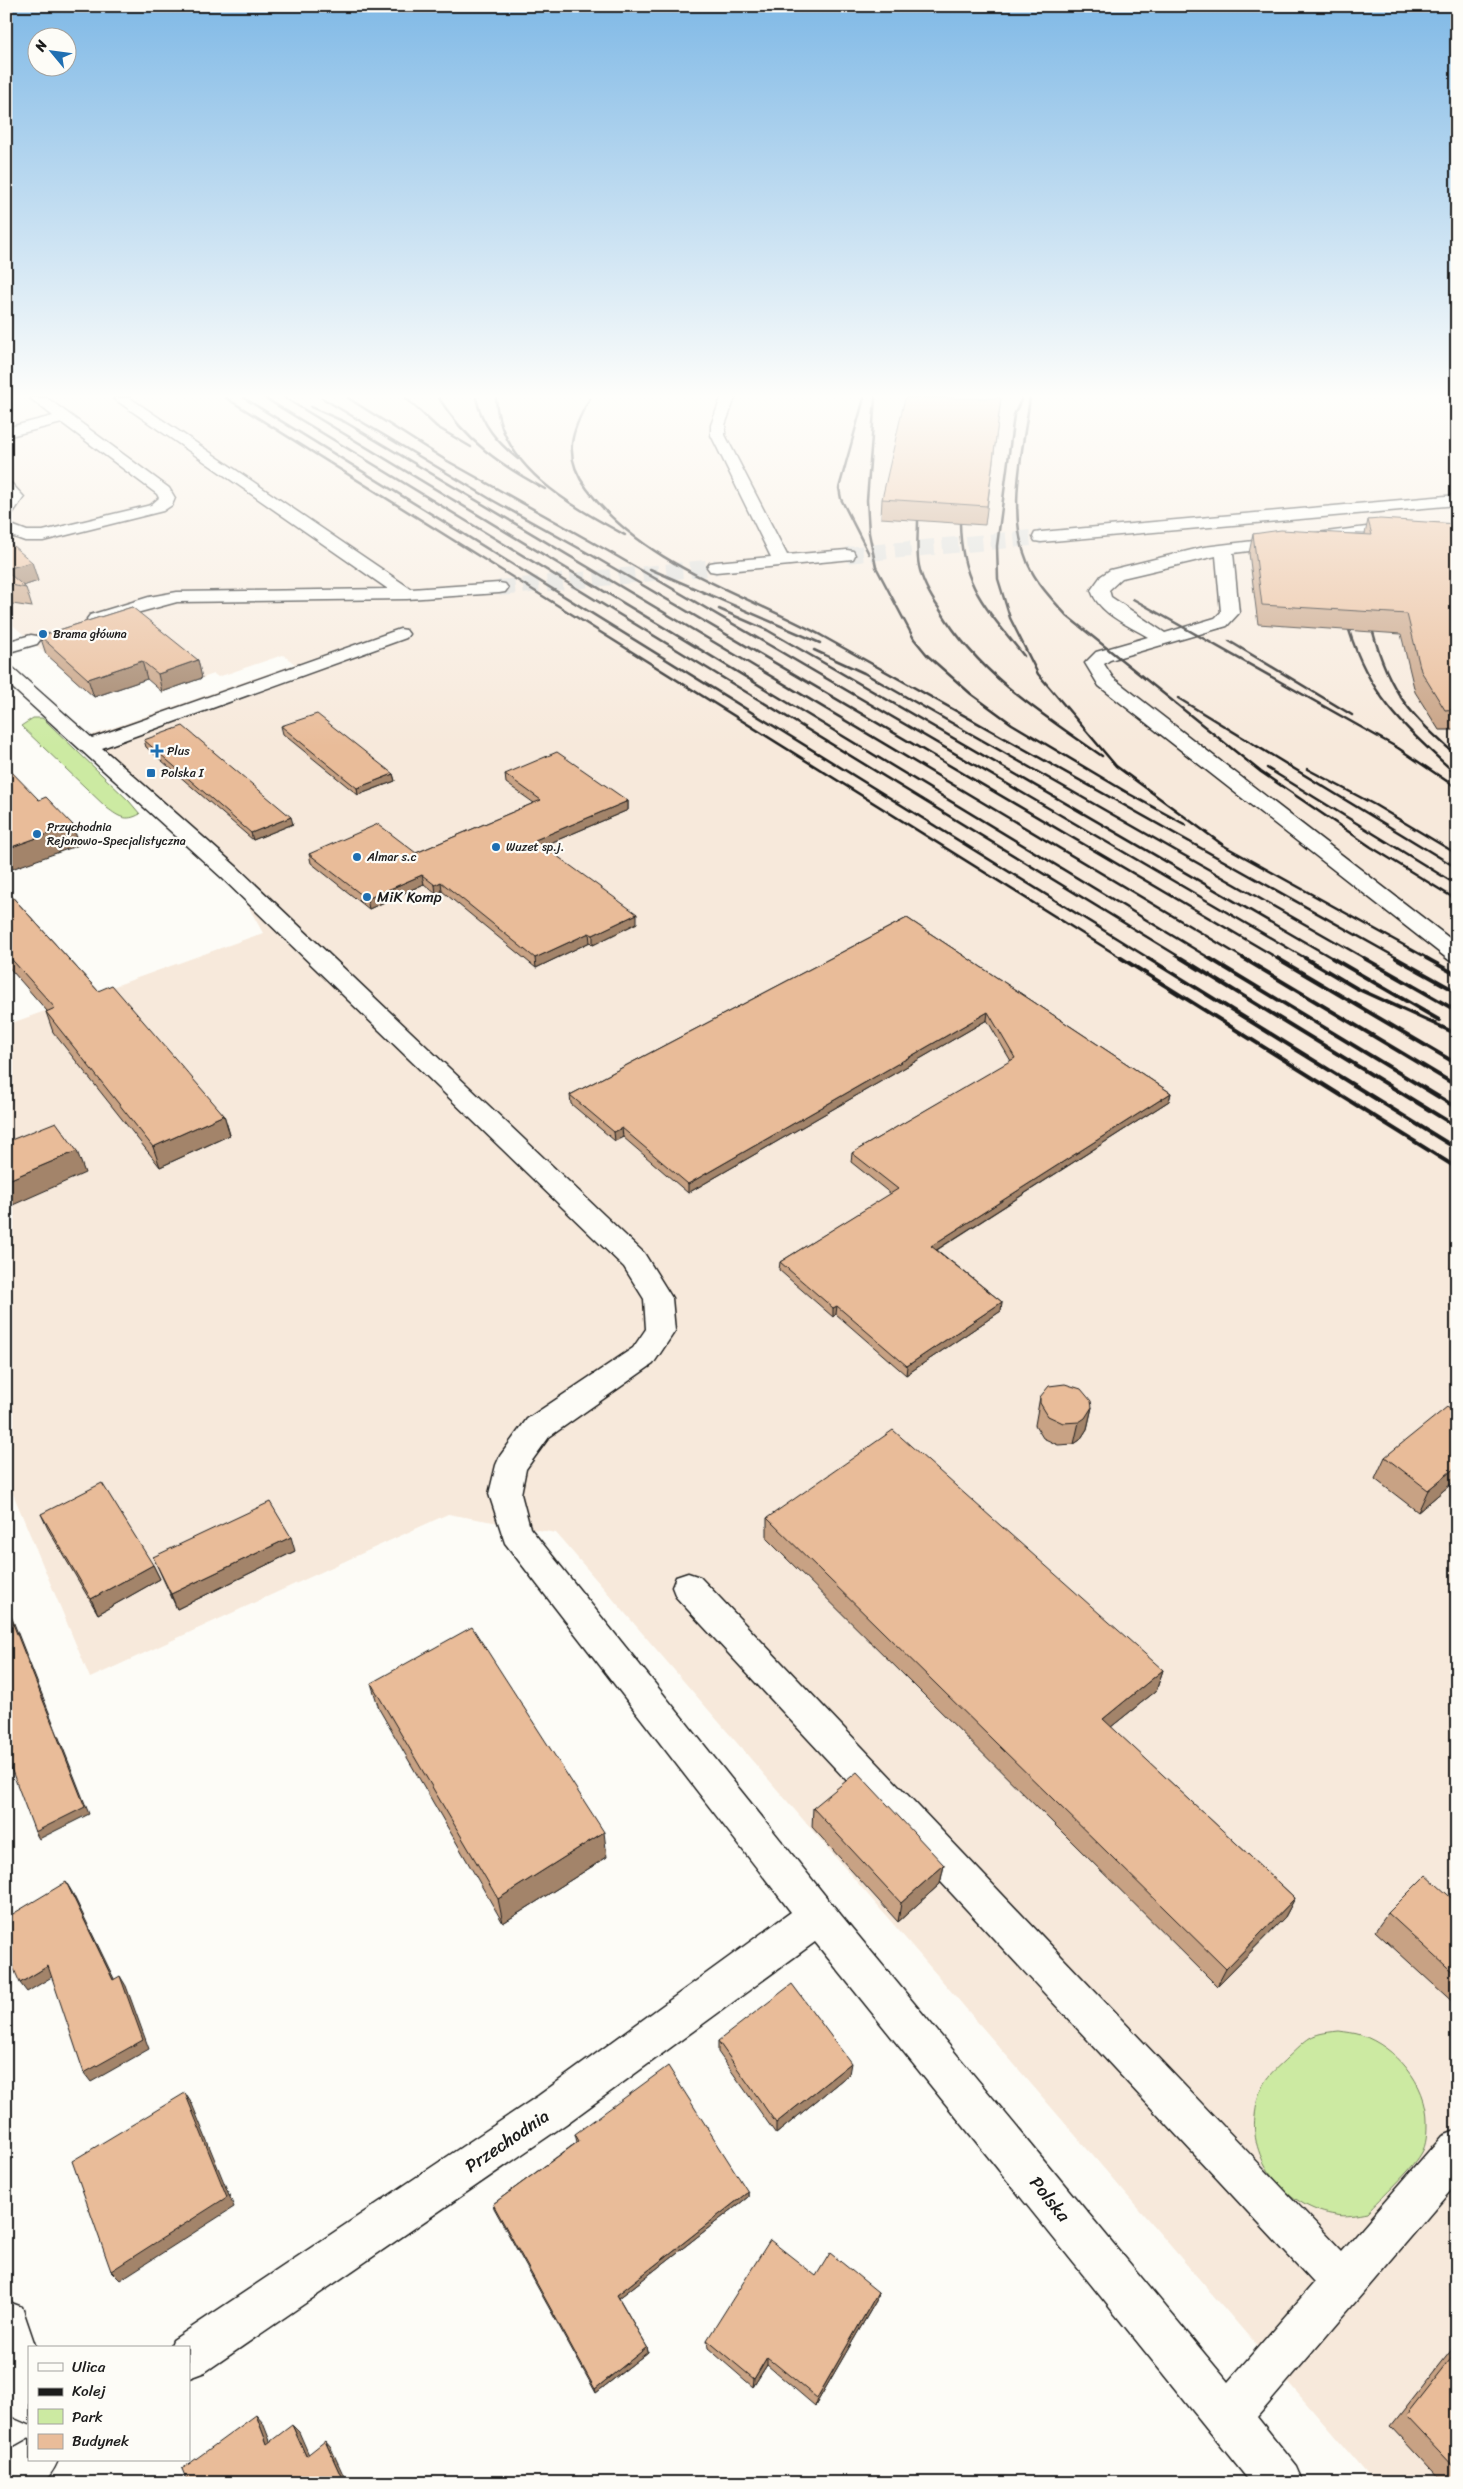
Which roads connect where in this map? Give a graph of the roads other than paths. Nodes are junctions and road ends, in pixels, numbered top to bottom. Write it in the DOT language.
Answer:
graph roads {
  1 [pos="132,514"];
  2 [pos="290,514"];
  3 [pos="758,514"];
  4 [pos="1298,514"];
  5 [pos="6,528"];
  6 [pos="1457,530"];
  7 [pos="1041,537"];
  8 [pos="1224,549"];
  9 [pos="847,555"];
  10 [pos="782,561"];
  11 [pos="716,567"];
  12 [pos="499,588"];
  13 [pos="407,594"];
  14 [pos="76,626"];
  15 [pos="400,634"];
  16 [pos="31,640"];
  17 [pos="1164,640"];
  18 [pos="6,648"];
  19 [pos="6,672"];
  20 [pos="89,746"];
  21 [pos="1457,955"];
  22 [pos="688,1587"];
  23 [pos="818,1916"];
  24 [pos="1457,2151"];
  25 [pos="1343,2283"];
  26 [pos="6,2322"];
  27 [pos="190,2355"];
  28 [pos="28,2398"];
  29 [pos="1228,2417"];
  30 [pos="32,2462"];
  31 [pos="6,2479"];
  32 [pos="1281,2483"];
  1 -- 5 [label="street"];
  2 -- 13 [label="street"];
  3 -- 10 [label="street"];
  4 -- 7 [label="street"];
  6 -- 8 [label="street"];
  8 -- 17 [label="street"];
  8 -- 17 [label="street"];
  9 -- 10 [label="street"];
  10 -- 11 [label="street"];
  12 -- 13 [label="street"];
  13 -- 14 [label="street"];
  15 -- 20 [label="street"];
  16 -- 18 [label="street"];
  17 -- 21 [label="street"];
  19 -- 20 [label="street, Polska"];
  20 -- 23 [label="street, Polska"];
  22 -- 25 [label="street"];
  23 -- 27 [label="street, Przechodnia"];
  23 -- 29 [label="street, Polska"];
  24 -- 25 [label="street"];
  25 -- 29 [label="street"];
  26 -- 28 [label="street"];
  29 -- 32 [label="street, Polska"];
  30 -- 31 [label="street"];
}
